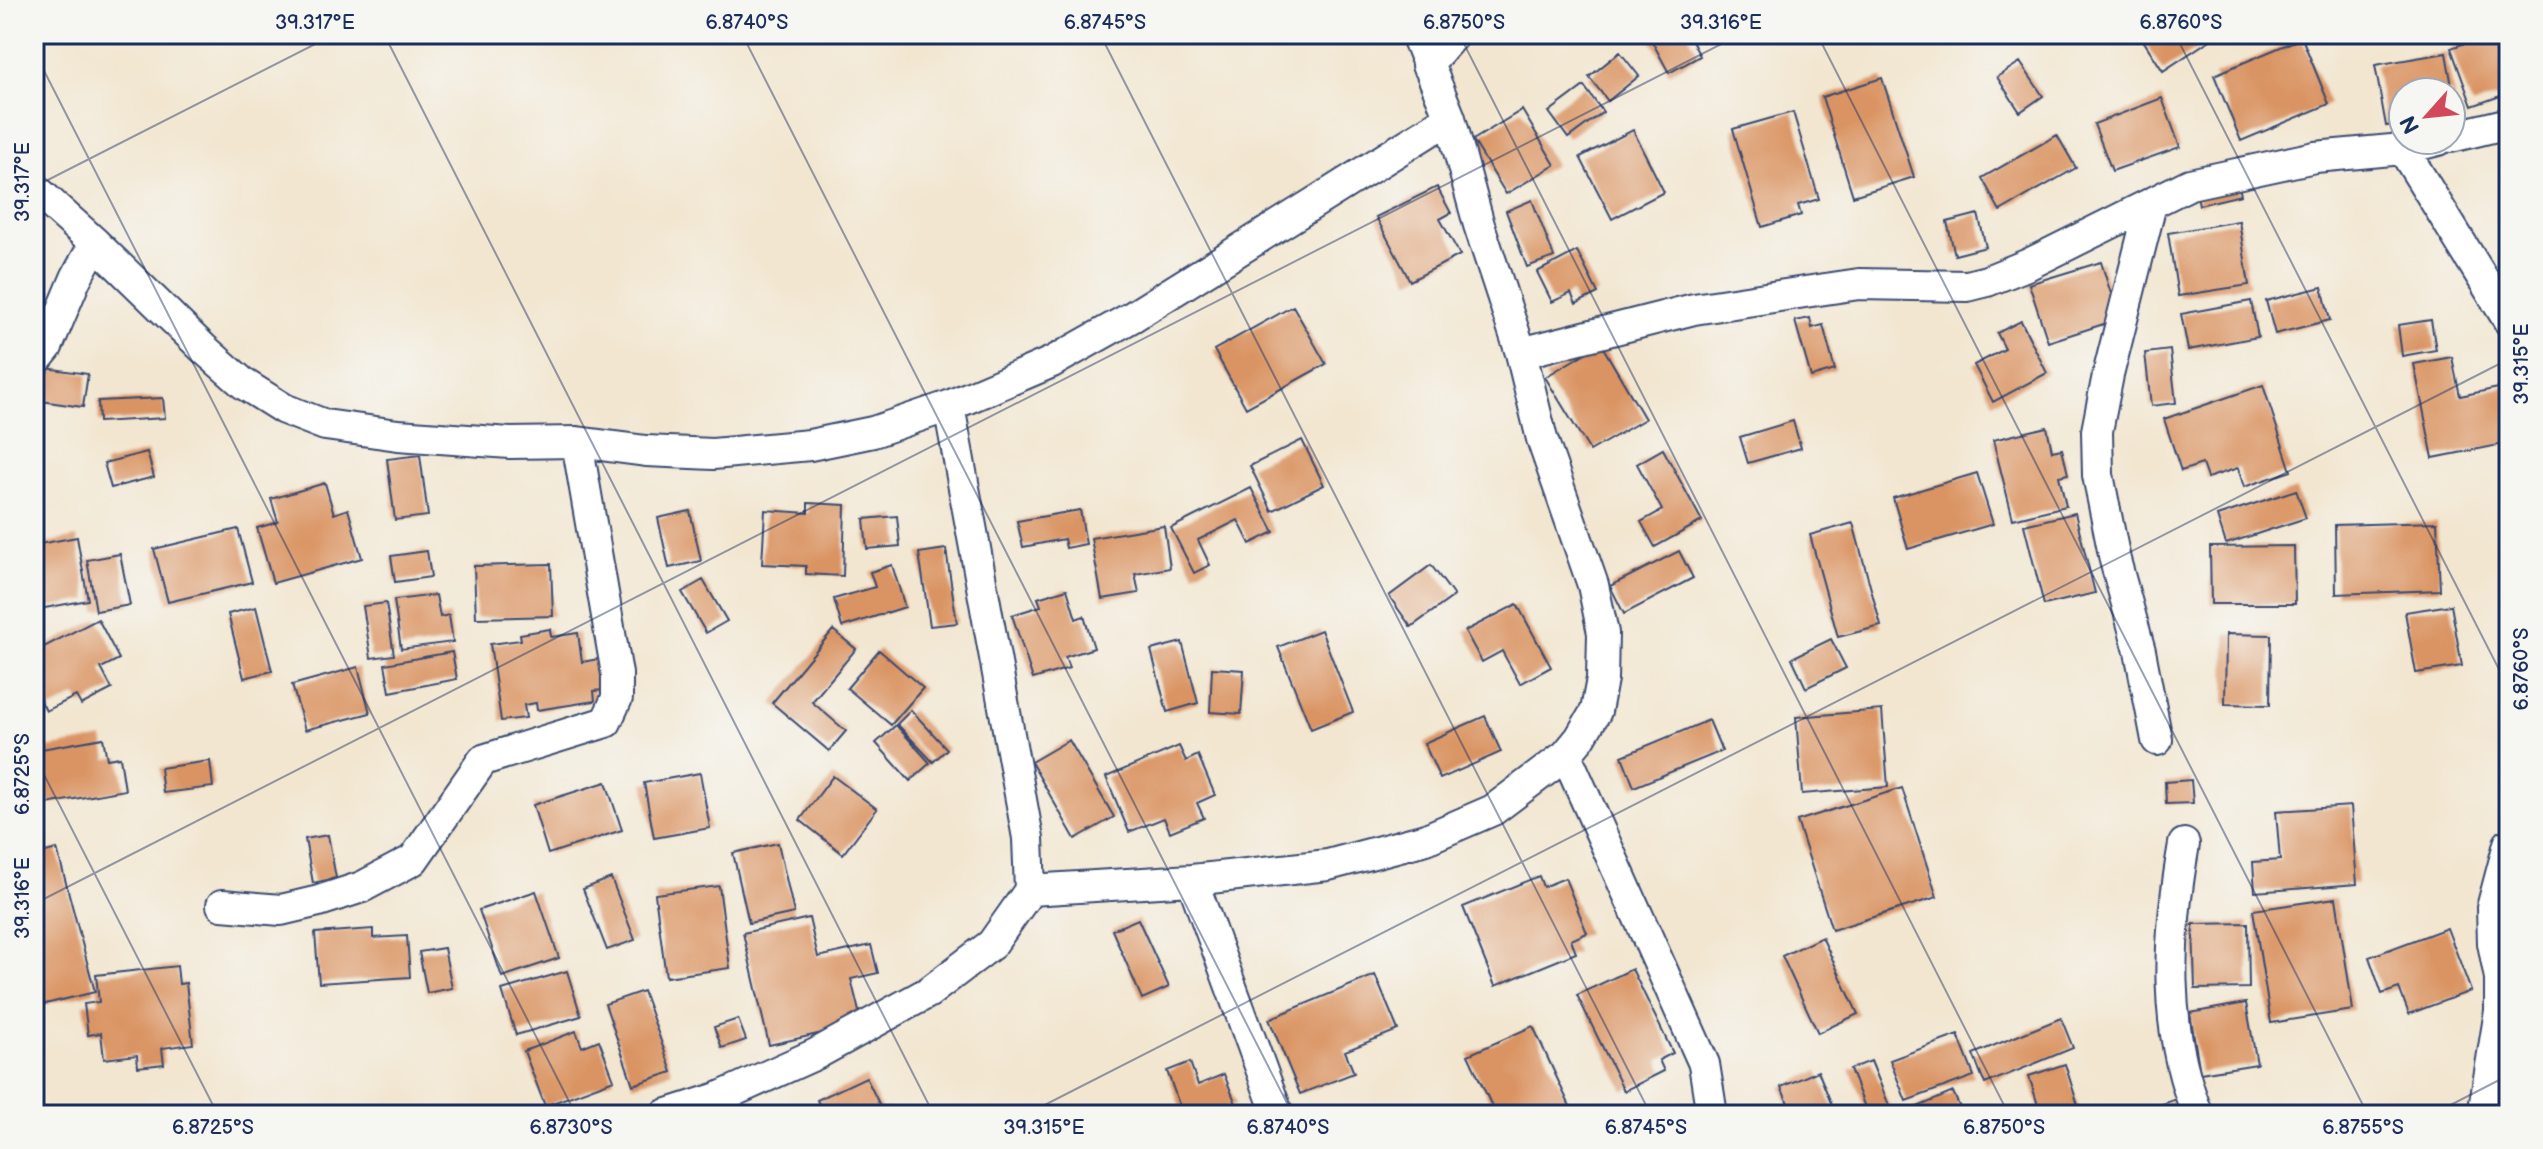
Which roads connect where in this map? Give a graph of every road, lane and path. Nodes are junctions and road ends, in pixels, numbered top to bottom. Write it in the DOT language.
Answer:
graph roads {
  1 [pos="1416,34"];
  2 [pos="1454,34"];
  3 [pos="1427,65"];
  4 [pos="1450,118"];
  5 [pos="2509,123"];
  6 [pos="2467,133"];
  7 [pos="2387,150"];
  8 [pos="2407,156"];
  9 [pos="34,188"];
  10 [pos="2151,204"];
  11 [pos="95,243"];
  12 [pos="2509,321"];
  13 [pos="1521,353"];
  14 [pos="34,363"];
  15 [pos="949,406"];
  16 [pos="577,442"];
  17 [pos="2157,740"];
  18 [pos="1566,755"];
  19 [pos="2184,844"];
  20 [pos="2509,844"];
  21 [pos="1192,880"];
  22 [pos="1030,890"];
  23 [pos="222,905"];
  24 [pos="722,1106"];
  25 [pos="665,1115"];
  26 [pos="1279,1115"];
  27 [pos="1712,1115"];
  28 [pos="2198,1115"];
  29 [pos="2483,1115"];
  1 -- 3 [label="street"];
  2 -- 3 [label="street"];
  3 -- 4 [label="street"];
  4 -- 13 [label="street"];
  4 -- 15 [label="street"];
  5 -- 6 [label="street"];
  7 -- 10 [label="street"];
  8 -- 12 [label="street"];
  9 -- 11 [label="street"];
  10 -- 13 [label="street"];
  10 -- 17 [label="street"];
  11 -- 14 [label="street"];
  11 -- 16 [label="street"];
  13 -- 18 [label="street"];
  15 -- 16 [label="street"];
  15 -- 22 [label="street"];
  16 -- 23 [label="street"];
  18 -- 21 [label="street"];
  18 -- 27 [label="street"];
  19 -- 28 [label="street"];
  20 -- 29 [label="street"];
  21 -- 22 [label="street"];
  21 -- 26 [label="street"];
  22 -- 24 [label="street"];
  24 -- 25 [label="street"];
}
